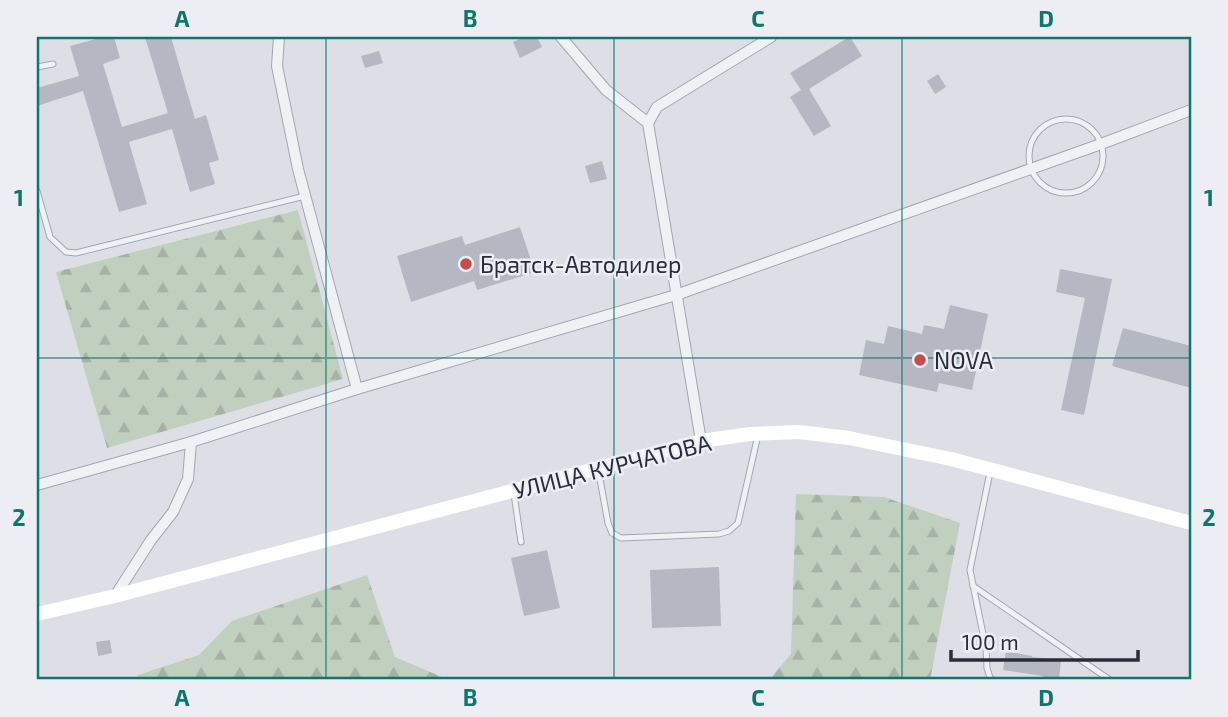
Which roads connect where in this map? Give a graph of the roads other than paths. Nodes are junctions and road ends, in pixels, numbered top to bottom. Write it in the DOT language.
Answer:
graph roads {
  1 [pos="279,37"];
  2 [pos="561,37"];
  3 [pos="771,37"];
  4 [pos="53,64"];
  5 [pos="37,67"];
  6 [pos="1191,110"];
  7 [pos="648,123"];
  8 [pos="1101,144"];
  9 [pos="1031,169"];
  10 [pos="37,191"];
  11 [pos="305,196"];
  12 [pos="676,295"];
  13 [pos="357,390"];
  14 [pos="758,434"];
  15 [pos="701,441"];
  16 [pos="191,442"];
  17 [pos="598,468"];
  18 [pos="991,470"];
  19 [pos="37,485"];
  20 [pos="513,491"];
  21 [pos="1191,523"];
  22 [pos="521,542"];
  23 [pos="973,586"];
  24 [pos="115,596"];
  25 [pos="37,614"];
  26 [pos="993,680"];
  27 [pos="1110,680"];
  1 -- 11 [label="street"];
  2 -- 7 [label="street"];
  3 -- 7 [label="street"];
  4 -- 5 [label="lane"];
  6 -- 8 [label="street"];
  7 -- 12 [label="street"];
  8 -- 9 [label="street"];
  8 -- 9 [label="lane"];
  8 -- 9 [label="lane"];
  9 -- 12 [label="street"];
  10 -- 11 [label="lane"];
  11 -- 13 [label="street"];
  12 -- 13 [label="street"];
  12 -- 15 [label="street"];
  13 -- 16 [label="street"];
  14 -- 15 [label="main road, УЛИЦА КУРЧАТОВА"];
  14 -- 17 [label="lane"];
  14 -- 18 [label="main road, УЛИЦА КУРЧАТОВА"];
  15 -- 17 [label="main road, УЛИЦА КУРЧАТОВА"];
  16 -- 19 [label="street"];
  16 -- 24 [label="street"];
  17 -- 20 [label="main road, УЛИЦА КУРЧАТОВА"];
  18 -- 21 [label="main road, УЛИЦА КУРЧАТОВА"];
  18 -- 23 [label="lane"];
  20 -- 22 [label="lane"];
  20 -- 24 [label="main road, УЛИЦА КУРЧАТОВА"];
  23 -- 26 [label="lane"];
  23 -- 27 [label="lane"];
  24 -- 25 [label="main road, УЛИЦА КУРЧАТОВА"];
}
